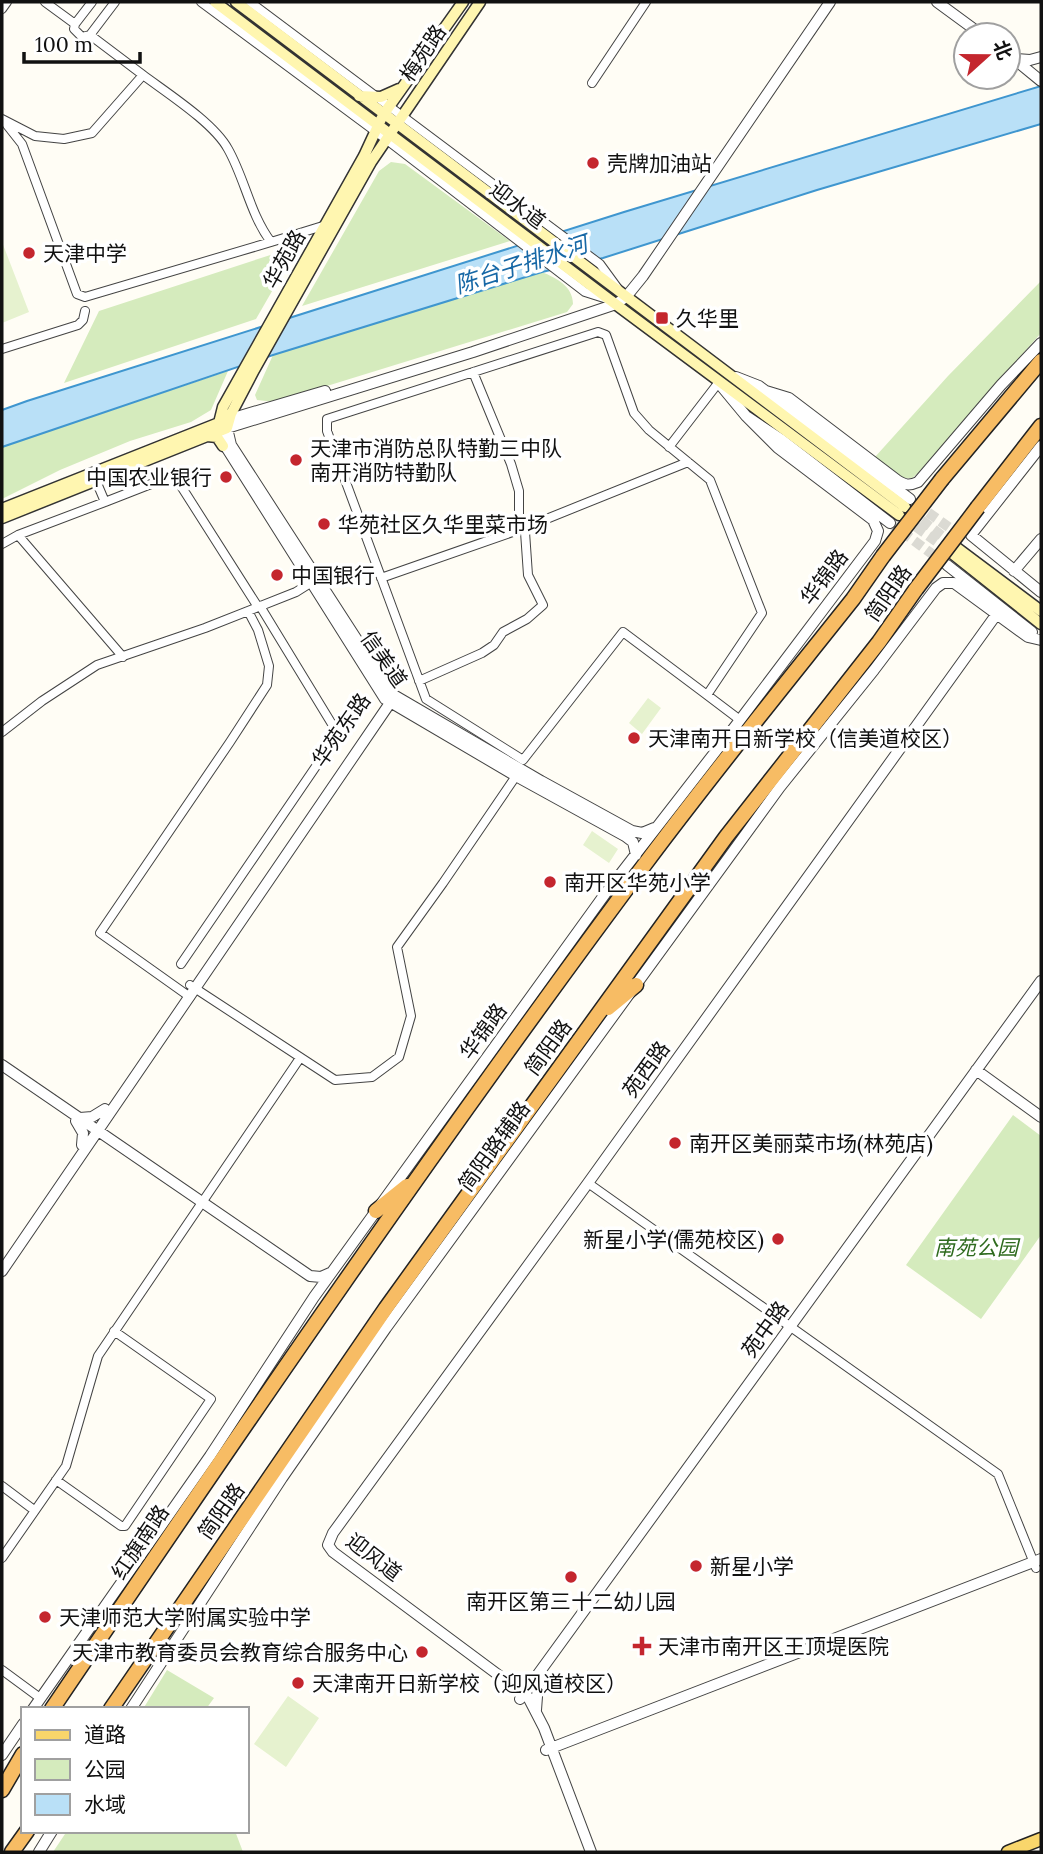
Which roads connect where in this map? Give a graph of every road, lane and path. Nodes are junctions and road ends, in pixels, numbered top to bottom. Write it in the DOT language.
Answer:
graph roads {
  1 [pos="7,2"];
  2 [pos="45,2"];
  3 [pos="92,2"];
  4 [pos="114,2"];
  5 [pos="201,2"];
  6 [pos="215,2"];
  7 [pos="236,2"];
  8 [pos="250,2"];
  9 [pos="463,2"];
  10 [pos="480,2"];
  11 [pos="646,2"];
  12 [pos="828,2"];
  13 [pos="937,2"];
  14 [pos="944,2"];
  15 [pos="2,9"];
  16 [pos="963,21"];
  17 [pos="969,21"];
  18 [pos="75,24"];
  19 [pos="90,35"];
  20 [pos="1041,55"];
  21 [pos="1022,56"];
  22 [pos="1022,62"];
  23 [pos="143,75"];
  24 [pos="1040,78"];
  25 [pos="592,83"];
  26 [pos="405,84"];
  27 [pos="417,96"];
  28 [pos="375,97"];
  29 [pos="356,100"];
  30 [pos="392,120"];
  31 [pos="3,122"];
  32 [pos="35,136"];
  33 [pos="419,147"];
  34 [pos="24,149"];
  35 [pos="329,226"];
  36 [pos="547,231"];
  37 [pos="526,241"];
  38 [pos="271,242"];
  39 [pos="618,299"];
  40 [pos="85,311"];
  41 [pos="1041,343"];
  42 [pos="2,349"];
  43 [pos="1041,361"];
  44 [pos="473,372"];
  45 [pos="719,377"];
  46 [pos="766,391"];
  47 [pos="746,416"];
  48 [pos="224,425"];
  49 [pos="1041,426"];
  50 [pos="205,436"];
  51 [pos="223,446"];
  52 [pos="1041,446"];
  53 [pos="669,447"];
  54 [pos="688,462"];
  55 [pos="94,477"];
  56 [pos="105,502"];
  57 [pos="905,507"];
  58 [pos="2,509"];
  59 [pos="2,518"];
  60 [pos="890,523"];
  61 [pos="524,528"];
  62 [pos="18,535"];
  63 [pos="968,537"];
  64 [pos="1041,539"];
  65 [pos="2,544"];
  66 [pos="947,565"];
  67 [pos="1014,571"];
  68 [pos="381,578"];
  69 [pos="314,581"];
  70 [pos="1041,592"];
  71 [pos="1041,598"];
  72 [pos="259,607"];
  73 [pos="248,611"];
  74 [pos="1041,611"];
  75 [pos="996,615"];
  76 [pos="1041,624"];
  77 [pos="1041,640"];
  78 [pos="123,657"];
  79 [pos="419,681"];
  80 [pos="377,687"];
  81 [pos="707,695"];
  82 [pos="389,699"];
  83 [pos="379,709"];
  84 [pos="740,720"];
  85 [pos="2,732"];
  86 [pos="516,776"];
  87 [pos="658,826"];
  88 [pos="635,856"];
  89 [pos="605,894"];
  90 [pos="575,960"];
  91 [pos="181,964"];
  92 [pos="1041,981"];
  93 [pos="636,985"];
  94 [pos="1041,988"];
  95 [pos="190,991"];
  96 [pos="593,1020"];
  97 [pos="300,1058"];
  98 [pos="2,1067"];
  99 [pos="977,1071"];
  100 [pos="105,1109"];
  101 [pos="1041,1117"];
  102 [pos="77,1119"];
  103 [pos="92,1131"];
  104 [pos="83,1147"];
  105 [pos="421,1175"];
  106 [pos="588,1183"];
  107 [pos="201,1204"];
  108 [pos="376,1211"];
  109 [pos="2,1262"];
  110 [pos="2,1271"];
  111 [pos="333,1272"];
  112 [pos="314,1297"];
  113 [pos="386,1308"];
  114 [pos="792,1329"];
  115 [pos="114,1331"];
  116 [pos="345,1385"];
  117 [pos="239,1433"];
  118 [pos="56,1480"];
  119 [pos="2,1486"];
  120 [pos="34,1510"];
  121 [pos="328,1545"];
  122 [pos="2,1558"];
  123 [pos="1038,1564"];
  124 [pos="2,1670"];
  125 [pos="538,1683"];
  126 [pos="40,1698"];
  127 [pos="524,1698"];
  128 [pos="34,1707"];
  129 [pos="53,1707"];
  130 [pos="112,1707"];
  131 [pos="132,1707"];
  132 [pos="538,1715"];
  133 [pos="21,1727"];
  134 [pos="551,1752"];
  135 [pos="2,1755"];
  136 [pos="21,1757"];
  137 [pos="2,1790"];
  138 [pos="26,1833"];
  139 [pos="26,1833"];
  140 [pos="51,1833"];
  141 [pos="1041,1839"];
  142 [pos="12,1852"];
  143 [pos="17,1852"];
  144 [pos="39,1852"];
  145 [pos="585,1852"];
  146 [pos="591,1852"];
  147 [pos="1008,1852"];
  1 -- 15 [label="street"];
  2 -- 18 [label="street"];
  3 -- 18 [label="street"];
  4 -- 19 [label="street"];
  5 -- 30 [label="street"];
  6 -- 29 [label="main road, 迎水道"];
  7 -- 29 [label="main road, 迎水道"];
  8 -- 28 [label="street"];
  9 -- 26 [label="main road, 梅苑路"];
  10 -- 27 [label="main road, 梅苑路"];
  11 -- 25 [label="street"];
  12 -- 39 [label="street"];
  13 -- 16 [label="street"];
  14 -- 17 [label="street"];
  18 -- 19 [label="street"];
  19 -- 23 [label="street"];
  20 -- 21 [label="street"];
  22 -- 24 [label="street"];
  23 -- 32 [label="street"];
  23 -- 38 [label="street"];
  26 -- 28 [label="main road"];
  26 -- 30 [label="main road, 梅苑路"];
  27 -- 30 [label="main road"];
  27 -- 30 [label="main road"];
  28 -- 29 [label="main road"];
  28 -- 30 [label="street"];
  29 -- 30 [label="main road, 迎水道"];
  30 -- 33 [label="main road, 迎水道"];
  30 -- 35 [label="main road, 华苑路"];
  30 -- 36 [label="street"];
  30 -- 37 [label="street"];
  31 -- 32 [label="street"];
  31 -- 34 [label="street"];
  32 -- 34 [label="street"];
  33 -- 36 [label="main road, 迎水道"];
  33 -- 37 [label="main road, 迎水道"];
  34 -- 38 [label="street"];
  35 -- 38 [label="street"];
  35 -- 48 [label="main road, 华苑路"];
  35 -- 48 [label="main road, 华苑路"];
  36 -- 39 [label="main road, 迎水道"];
  37 -- 39 [label="main road, 迎水道"];
  39 -- 45 [label="main road, 迎水道"];
  39 -- 48 [label="street"];
  40 -- 42 [label="street"];
  41 -- 46 [label="street"];
  43 -- 90 [label="highway, 简阳路, bridge"];
  44 -- 53 [label="street"];
  44 -- 61 [label="street"];
  44 -- 68 [label="street"];
  45 -- 46 [label="street"];
  45 -- 47 [label="street"];
  45 -- 53 [label="street"];
  45 -- 57 [label="main road, 迎水道"];
  46 -- 57 [label="street"];
  47 -- 60 [label="street"];
  47 -- 84 [label="street, 华锦路"];
  48 -- 50 [label="main road"];
  48 -- 51 [label="street, 信美道"];
  48 -- 55 [label="main road"];
  48 -- 69 [label="street, 信美道"];
  49 -- 96 [label="highway, 简阳路, bridge"];
  50 -- 51 [label="main road"];
  50 -- 55 [label="main road"];
  51 -- 69 [label="street, 信美道"];
  52 -- 63 [label="street"];
  53 -- 54 [label="street"];
  54 -- 61 [label="street"];
  54 -- 81 [label="street"];
  55 -- 56 [label="street"];
  55 -- 58 [label="main road"];
  55 -- 59 [label="main road"];
  56 -- 62 [label="street"];
  56 -- 72 [label="street"];
  61 -- 68 [label="street"];
  61 -- 79 [label="street"];
  62 -- 65 [label="street"];
  62 -- 78 [label="street"];
  63 -- 67 [label="street"];
  63 -- 71 [label="street"];
  64 -- 67 [label="street"];
  66 -- 77 [label="street"];
  67 -- 70 [label="street"];
  68 -- 79 [label="street"];
  69 -- 72 [label="street"];
  69 -- 80 [label="street, 信美道"];
  69 -- 82 [label="street, 信美道"];
  72 -- 73 [label="street"];
  72 -- 91 [label="street"];
  73 -- 78 [label="street"];
  73 -- 95 [label="street"];
  74 -- 76 [label="main road"];
  75 -- 77 [label="street, 简阳路辅路"];
  75 -- 93 [label="street, 简阳路辅路"];
  75 -- 106 [label="street, 苑西路"];
  78 -- 85 [label="street"];
  79 -- 81 [label="street"];
  80 -- 82 [label="street, 信美道"];
  80 -- 83 [label="street"];
  81 -- 84 [label="street"];
  82 -- 83 [label="street, 华苑东路"];
  82 -- 86 [label="street, 信美道"];
  82 -- 87 [label="street, 信美道"];
  82 -- 95 [label="street, 华苑东路"];
  83 -- 95 [label="street, 华苑东路"];
  84 -- 87 [label="street, 华锦路"];
  86 -- 88 [label="street, 信美道"];
  86 -- 97 [label="street"];
  87 -- 88 [label="street, 华锦路"];
  88 -- 89 [label="street, 华锦路"];
  89 -- 90 [label="street"];
  89 -- 108 [label="street, 华锦路"];
  90 -- 105 [label="highway, 简阳路"];
  92 -- 99 [label="street, 苑中路"];
  93 -- 96 [label="highway"];
  93 -- 116 [label="street, 简阳路辅路"];
  94 -- 99 [label="street, 苑中路"];
  95 -- 97 [label="street"];
  95 -- 100 [label="street, 华苑东路"];
  95 -- 103 [label="street, 华苑东路"];
  96 -- 113 [label="highway, 简阳路"];
  97 -- 107 [label="street"];
  98 -- 102 [label="street"];
  99 -- 101 [label="street"];
  99 -- 114 [label="street, 苑中路"];
  100 -- 102 [label="street"];
  100 -- 103 [label="street, 华苑东路"];
  102 -- 103 [label="street"];
  102 -- 104 [label="street"];
  103 -- 104 [label="street, 华苑东路"];
  103 -- 107 [label="street"];
  104 -- 109 [label="street, 华苑东路"];
  104 -- 110 [label="street, 华苑东路"];
  105 -- 108 [label="highway"];
  105 -- 117 [label="highway, 简阳路"];
  106 -- 114 [label="street"];
  106 -- 121 [label="street, 苑西路"];
  107 -- 111 [label="street"];
  107 -- 112 [label="street"];
  107 -- 115 [label="street"];
  108 -- 111 [label="street, 华锦路"];
  111 -- 112 [label="street, 华锦路"];
  112 -- 126 [label="street, 华锦路"];
  113 -- 116 [label="street"];
  113 -- 130 [label="highway, 简阳路"];
  114 -- 123 [label="street"];
  114 -- 125 [label="street, 苑中路"];
  114 -- 127 [label="street, 苑中路"];
  115 -- 118 [label="street"];
  115 -- 118 [label="street"];
  116 -- 131 [label="street, 简阳路辅路"];
  117 -- 129 [label="highway, 红旗南路"];
  118 -- 120 [label="street"];
  119 -- 120 [label="street"];
  120 -- 122 [label="street"];
  121 -- 127 [label="street, 迎风道"];
  123 -- 134 [label="street"];
  123 -- 134 [label="street"];
  124 -- 126 [label="street"];
  125 -- 127 [label="street, 苑中路"];
  125 -- 132 [label="street"];
  126 -- 128 [label="street, 华锦路"];
  127 -- 132 [label="street, 迎风道"];
  127 -- 134 [label="street, 迎风道"];
  132 -- 134 [label="street, 迎风道"];
  133 -- 135 [label="street"];
  134 -- 145 [label="street, 迎风道"];
  134 -- 146 [label="street, 迎风道"];
  136 -- 137 [label="highway"];
  138 -- 142 [label="highway"];
  139 -- 143 [label="main road"];
  140 -- 144 [label="street"];
  141 -- 147 [label="main road"];
}
